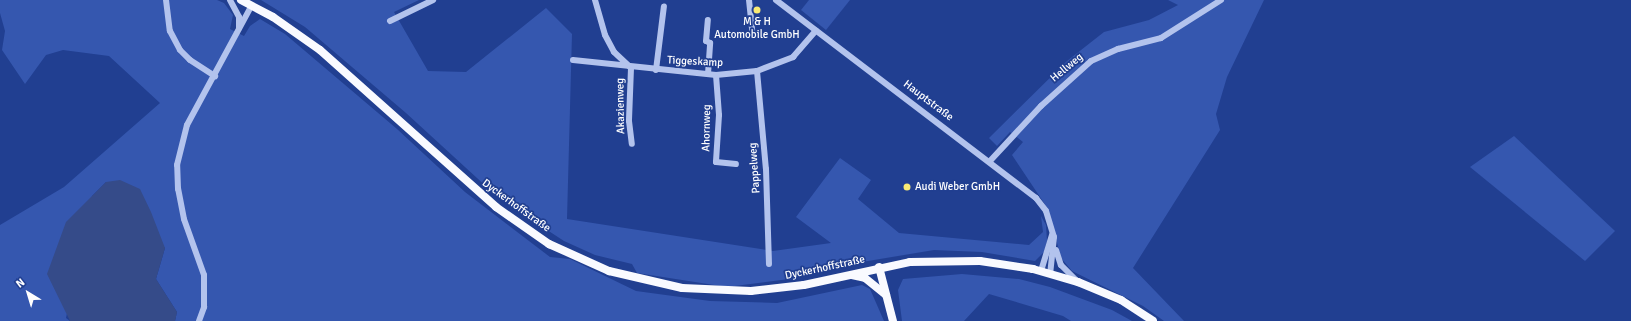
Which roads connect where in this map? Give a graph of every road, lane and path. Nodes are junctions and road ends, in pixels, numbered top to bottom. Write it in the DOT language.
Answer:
graph roads {
  1 [pos="166,0"];
  2 [pos="230,0"];
  3 [pos="241,0"];
  4 [pos="433,0"];
  5 [pos="595,0"];
  6 [pos="749,0"];
  7 [pos="776,0"];
  8 [pos="1220,0"];
  9 [pos="252,4"];
  10 [pos="664,6"];
  11 [pos="708,20"];
  12 [pos="390,21"];
  13 [pos="239,29"];
  14 [pos="752,31"];
  15 [pos="816,31"];
  16 [pos="573,60"];
  17 [pos="631,68"];
  18 [pos="656,70"];
  19 [pos="757,71"];
  20 [pos="708,74"];
  21 [pos="716,75"];
  22 [pos="215,76"];
  23 [pos="632,144"];
  24 [pos="990,161"];
  25 [pos="736,164"];
  26 [pos="1052,231"];
  27 [pos="1055,246"];
  28 [pos="769,264"];
  29 [pos="879,267"];
  30 [pos="1041,271"];
  31 [pos="1050,273"];
  32 [pos="849,274"];
  33 [pos="1078,282"];
  34 [pos="886,295"];
  35 [pos="199,321"];
  36 [pos="893,321"];
  37 [pos="1153,321"];
  1 -- 22 [label="street"];
  2 -- 13 [label="street"];
  3 -- 9 [label="main road, Dyckerhoffstraße"];
  4 -- 12 [label="street"];
  5 -- 17 [label="street"];
  6 -- 14 [label="street"];
  7 -- 15 [label="street, Hauptstraße"];
  8 -- 24 [label="street, Hellweg"];
  9 -- 13 [label="street"];
  9 -- 32 [label="main road, Dyckerhoffstraße"];
  10 -- 18 [label="street"];
  11 -- 20 [label="street"];
  13 -- 22 [label="street"];
  15 -- 19 [label="street, Tiggeskamp"];
  15 -- 24 [label="street, Hauptstraße"];
  16 -- 17 [label="street, Tiggeskamp"];
  17 -- 18 [label="street, Tiggeskamp"];
  17 -- 23 [label="street, Akazienweg"];
  18 -- 20 [label="street, Tiggeskamp"];
  19 -- 21 [label="street, Tiggeskamp"];
  19 -- 28 [label="street, Pappelweg"];
  20 -- 21 [label="street, Tiggeskamp"];
  21 -- 25 [label="street, Ahornweg"];
  22 -- 35 [label="street"];
  24 -- 26 [label="street, Hauptstraße"];
  26 -- 27 [label="street, Hauptstraße"];
  26 -- 30 [label="street"];
  27 -- 31 [label="street, Hauptstraße"];
  27 -- 33 [label="street"];
  29 -- 30 [label="main road, Dyckerhoffstraße"];
  29 -- 32 [label="main road, Dyckerhoffstraße"];
  29 -- 34 [label="main road"];
  30 -- 31 [label="main road, Dyckerhoffstraße"];
  31 -- 33 [label="main road, Dyckerhoffstraße"];
  32 -- 34 [label="main road"];
  33 -- 37 [label="main road, Dyckerhoffstraße"];
  34 -- 36 [label="main road"];
}
